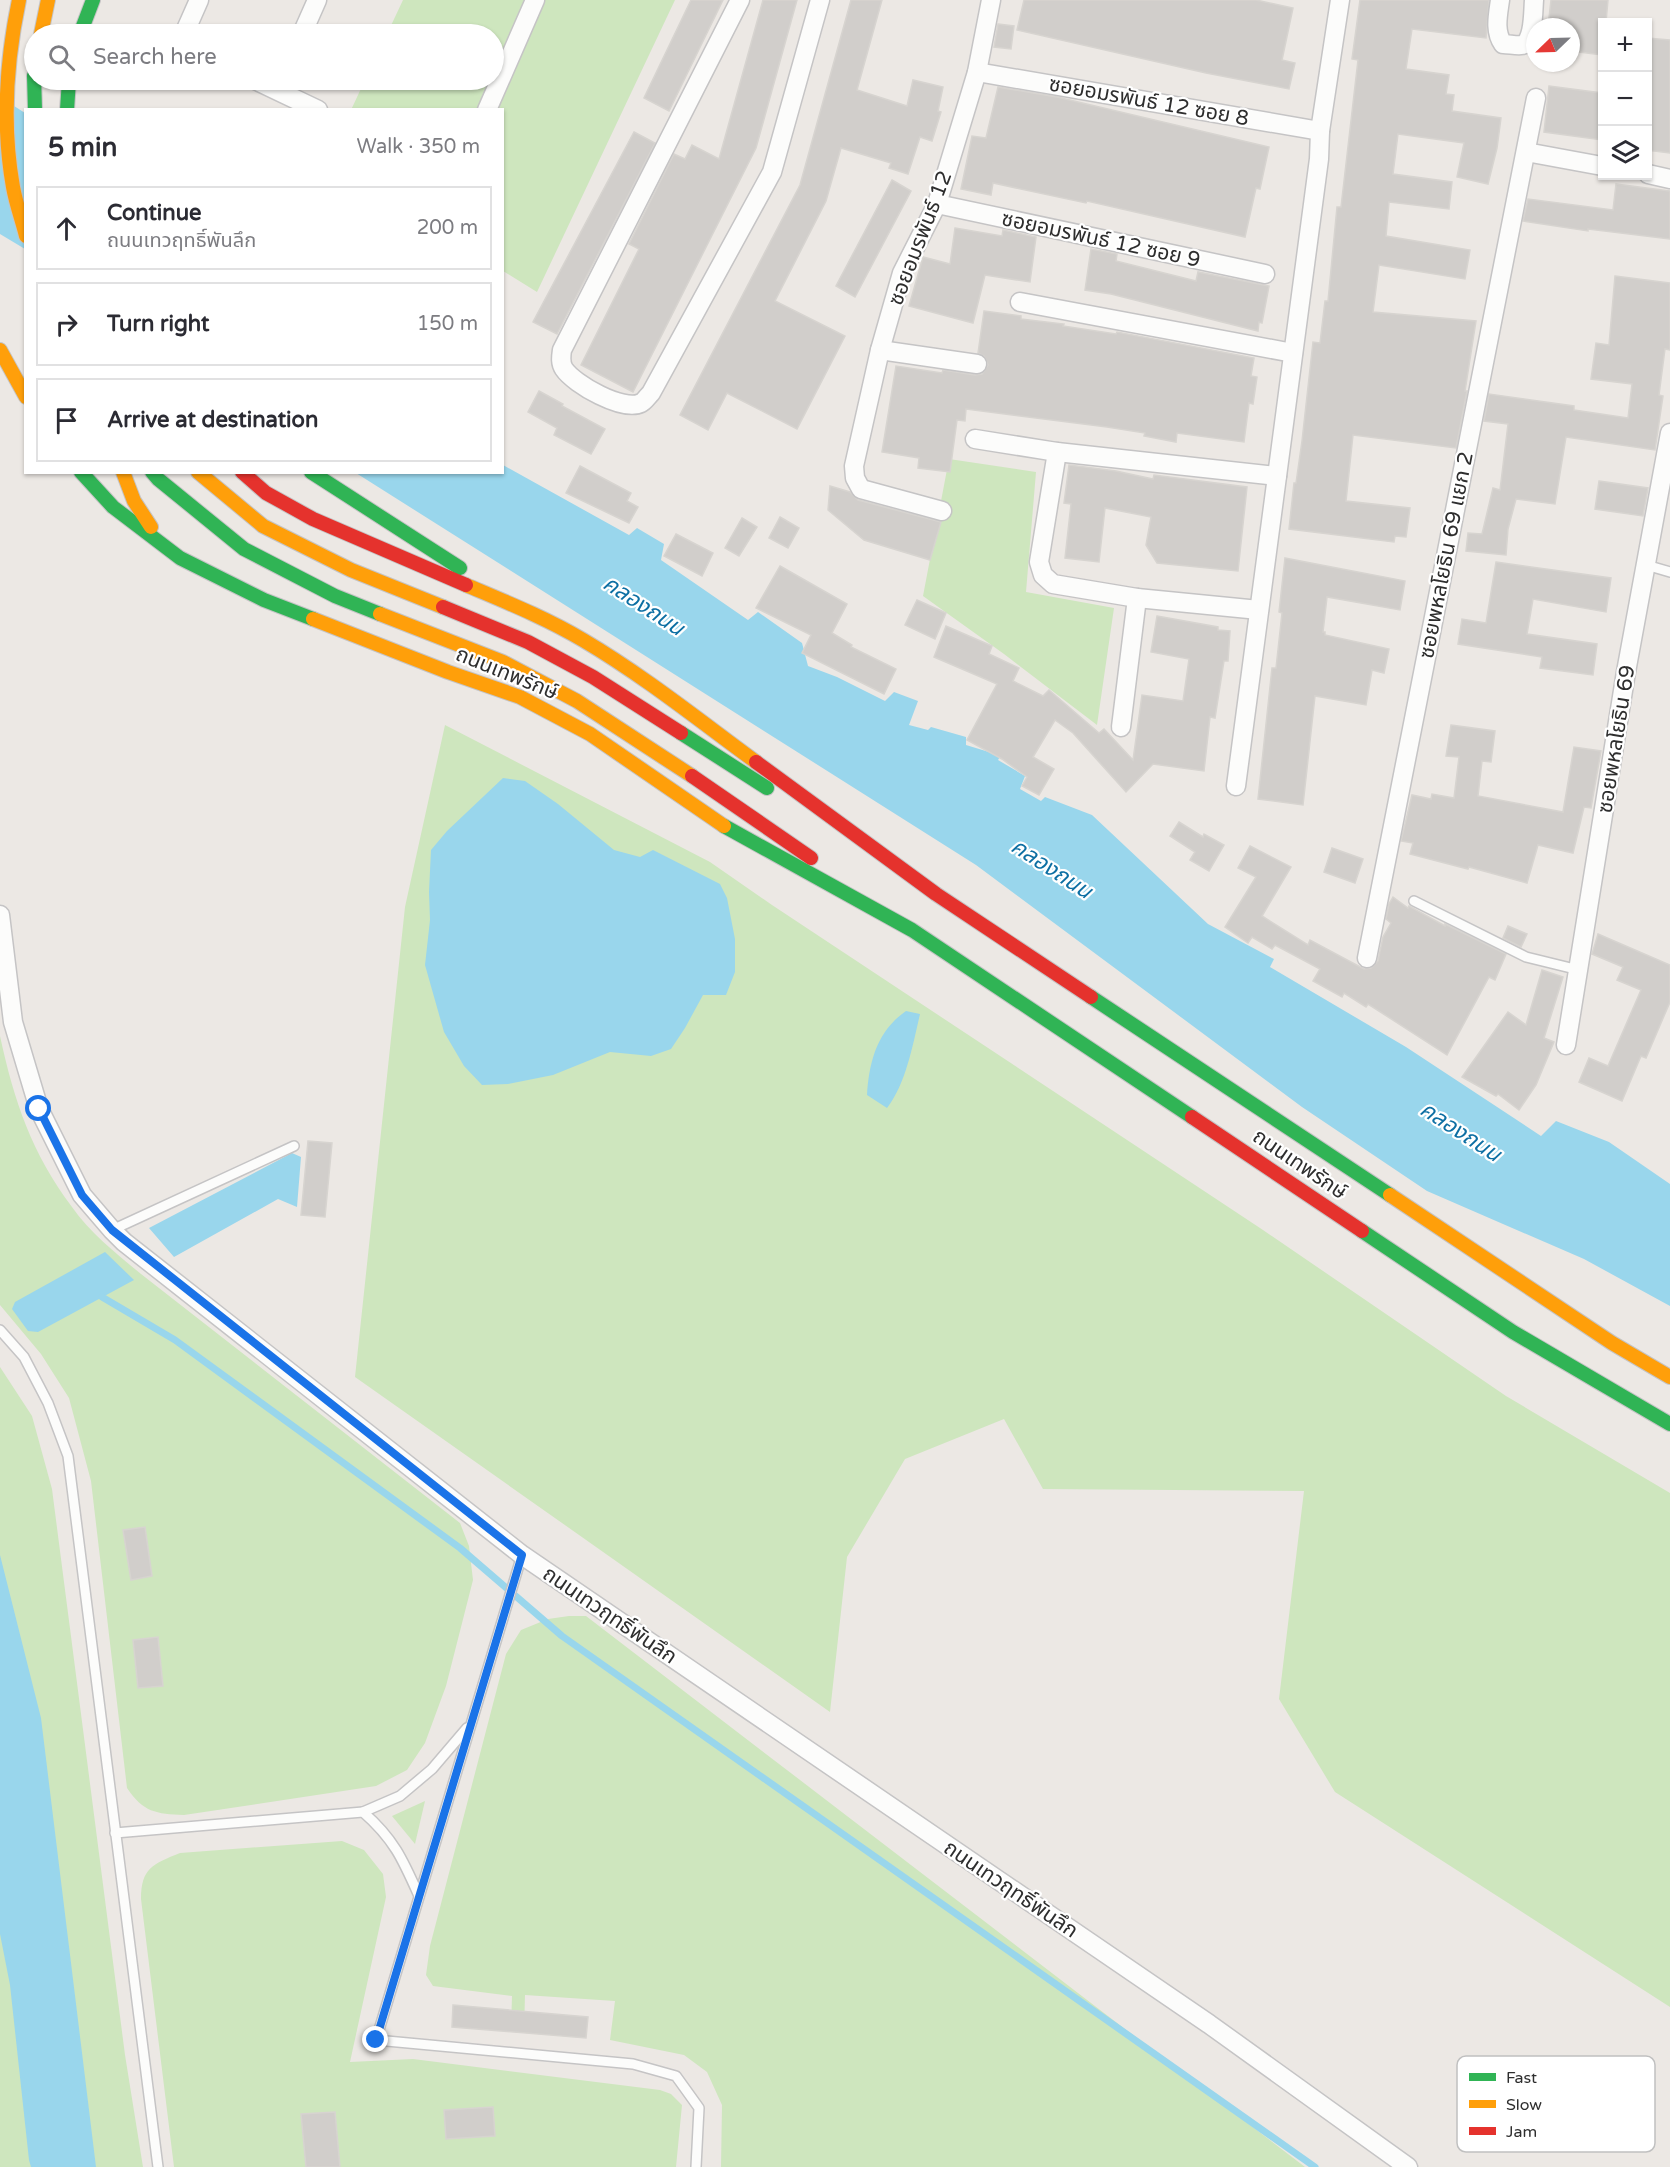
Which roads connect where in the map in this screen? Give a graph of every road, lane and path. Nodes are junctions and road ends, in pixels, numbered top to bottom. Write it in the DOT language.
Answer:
graph roads {
  1 [pos="18,0"];
  2 [pos="48,0"];
  3 [pos="93,0"];
  4 [pos="199,0"];
  5 [pos="317,0"];
  6 [pos="535,0"];
  7 [pos="741,0"];
  8 [pos="820,0"];
  9 [pos="991,0"];
  10 [pos="1500,0"];
  11 [pos="1534,0"];
  12 [pos="1335,1"];
  13 [pos="43,24"];
  14 [pos="84,24"];
  15 [pos="188,24"];
  16 [pos="306,24"];
  17 [pos="504,71"];
  18 [pos="977,72"];
  19 [pos="34,90"];
  20 [pos="68,90"];
  21 [pos="288,90"];
  22 [pos="496,90"];
  23 [pos="1536,98"];
  24 [pos="35,108"];
  25 [pos="67,108"];
  26 [pos="315,108"];
  27 [pos="488,108"];
  28 [pos="1320,131"];
  29 [pos="1526,152"];
  30 [pos="1598,165"];
  31 [pos="1652,175"];
  32 [pos="1670,179"];
  33 [pos="937,204"];
  34 [pos="24,228"];
  35 [pos="1265,274"];
  36 [pos="1020,302"];
  37 [pos="0,350"];
  38 [pos="880,350"];
  39 [pos="1293,353"];
  40 [pos="977,364"];
  41 [pos="24,394"];
  42 [pos="1670,433"];
  43 [pos="975,439"];
  44 [pos="1058,452"];
  45 [pos="83,474"];
  46 [pos="124,474"];
  47 [pos="154,474"];
  48 [pos="200,474"];
  49 [pos="244,474"];
  50 [pos="314,474"];
  51 [pos="1277,476"];
  52 [pos="942,511"];
  53 [pos="180,558"];
  54 [pos="1646,565"];
  55 [pos="1670,572"];
  56 [pos="1137,598"];
  57 [pos="521,608"];
  58 [pos="1259,610"];
  59 [pos="1121,727"];
  60 [pos="1236,786"];
  61 [pos="936,894"];
  62 [pos="1414,901"];
  63 [pos="0,915"];
  64 [pos="912,930"];
  65 [pos="1367,958"];
  66 [pos="1579,970"];
  67 [pos="1566,1046"];
  68 [pos="294,1146"];
  69 [pos="118,1236"];
  70 [pos="0,1329"];
  71 [pos="1670,1377"];
  72 [pos="1670,1424"];
  73 [pos="522,1555"];
  74 [pos="472,1721"];
  75 [pos="363,1812"];
  76 [pos="115,1833"];
  77 [pos="419,1896"];
  78 [pos="158,2167"];
  79 [pos="696,2167"];
  80 [pos="1408,2167"];
  1 -- 34 [label="main road"];
  2 -- 13 [label="main road"];
  3 -- 14 [label="main road"];
  4 -- 15 [label="street"];
  5 -- 16 [label="street"];
  6 -- 17 [label="street"];
  7 -- 8 [label="street"];
  9 -- 18 [label="street, ซอยอมรพันธ์ 12"];
  10 -- 11 [label="street"];
  12 -- 28 [label="street"];
  18 -- 28 [label="street, ซอยอมรพันธ์ 12 ซอย 8"];
  18 -- 33 [label="street, ซอยอมรพันธ์ 12"];
  19 -- 24 [label="main road"];
  20 -- 25 [label="main road"];
  21 -- 26 [label="street"];
  22 -- 27 [label="street"];
  23 -- 29 [label="street, ซอยพหลโยธิน 69 แยก 2"];
  28 -- 39 [label="street"];
  29 -- 30 [label="street"];
  29 -- 65 [label="street, ซอยพหลโยธิน 69 แยก 2"];
  31 -- 32 [label="street"];
  33 -- 35 [label="street, ซอยอมรพันธ์ 12 ซอย 9"];
  33 -- 38 [label="street, ซอยอมรพันธ์ 12"];
  36 -- 39 [label="street"];
  37 -- 41 [label="main road"];
  38 -- 40 [label="street"];
  38 -- 52 [label="street, ซอยอมรพันธ์ 12"];
  39 -- 51 [label="street"];
  42 -- 54 [label="street, ซอยพหลโยธิน 69"];
  43 -- 44 [label="street"];
  44 -- 51 [label="street"];
  44 -- 56 [label="street"];
  45 -- 53 [label="main road, ถนนเทพรักษ์"];
  46 -- 53 [label="main road"];
  47 -- 64 [label="main road, ถนนเทพรักษ์"];
  48 -- 61 [label="main road, ถนนเทพรักษ์"];
  49 -- 57 [label="main road, ถนนเทพรักษ์"];
  50 -- 57 [label="main road"];
  51 -- 58 [label="street"];
  53 -- 64 [label="main road, ถนนเทพรักษ์"];
  54 -- 55 [label="lane"];
  54 -- 66 [label="street, ซอยพหลโยธิน 69"];
  56 -- 58 [label="street"];
  56 -- 59 [label="street"];
  57 -- 61 [label="main road, ถนนเทพรักษ์"];
  58 -- 60 [label="street"];
  61 -- 71 [label="main road, ถนนเทพรักษ์"];
  62 -- 66 [label="lane"];
  63 -- 69 [label="street, ถนนเทวฤทธิ์พันลึก"];
  64 -- 72 [label="main road, ถนนเทพรักษ์"];
  66 -- 67 [label="street, ซอยพหลโยธิน 69"];
  68 -- 69 [label="lane"];
  69 -- 73 [label="street, ถนนเทวฤทธิ์พันลึก"];
  70 -- 76 [label="lane"];
  73 -- 74 [label="lane"];
  73 -- 80 [label="street, ถนนเทวฤทธิ์พันลึก"];
  74 -- 75 [label="lane"];
  74 -- 77 [label="lane"];
  75 -- 76 [label="lane"];
  75 -- 77 [label="lane"];
  76 -- 78 [label="lane"];
  77 -- 79 [label="lane"];
}
